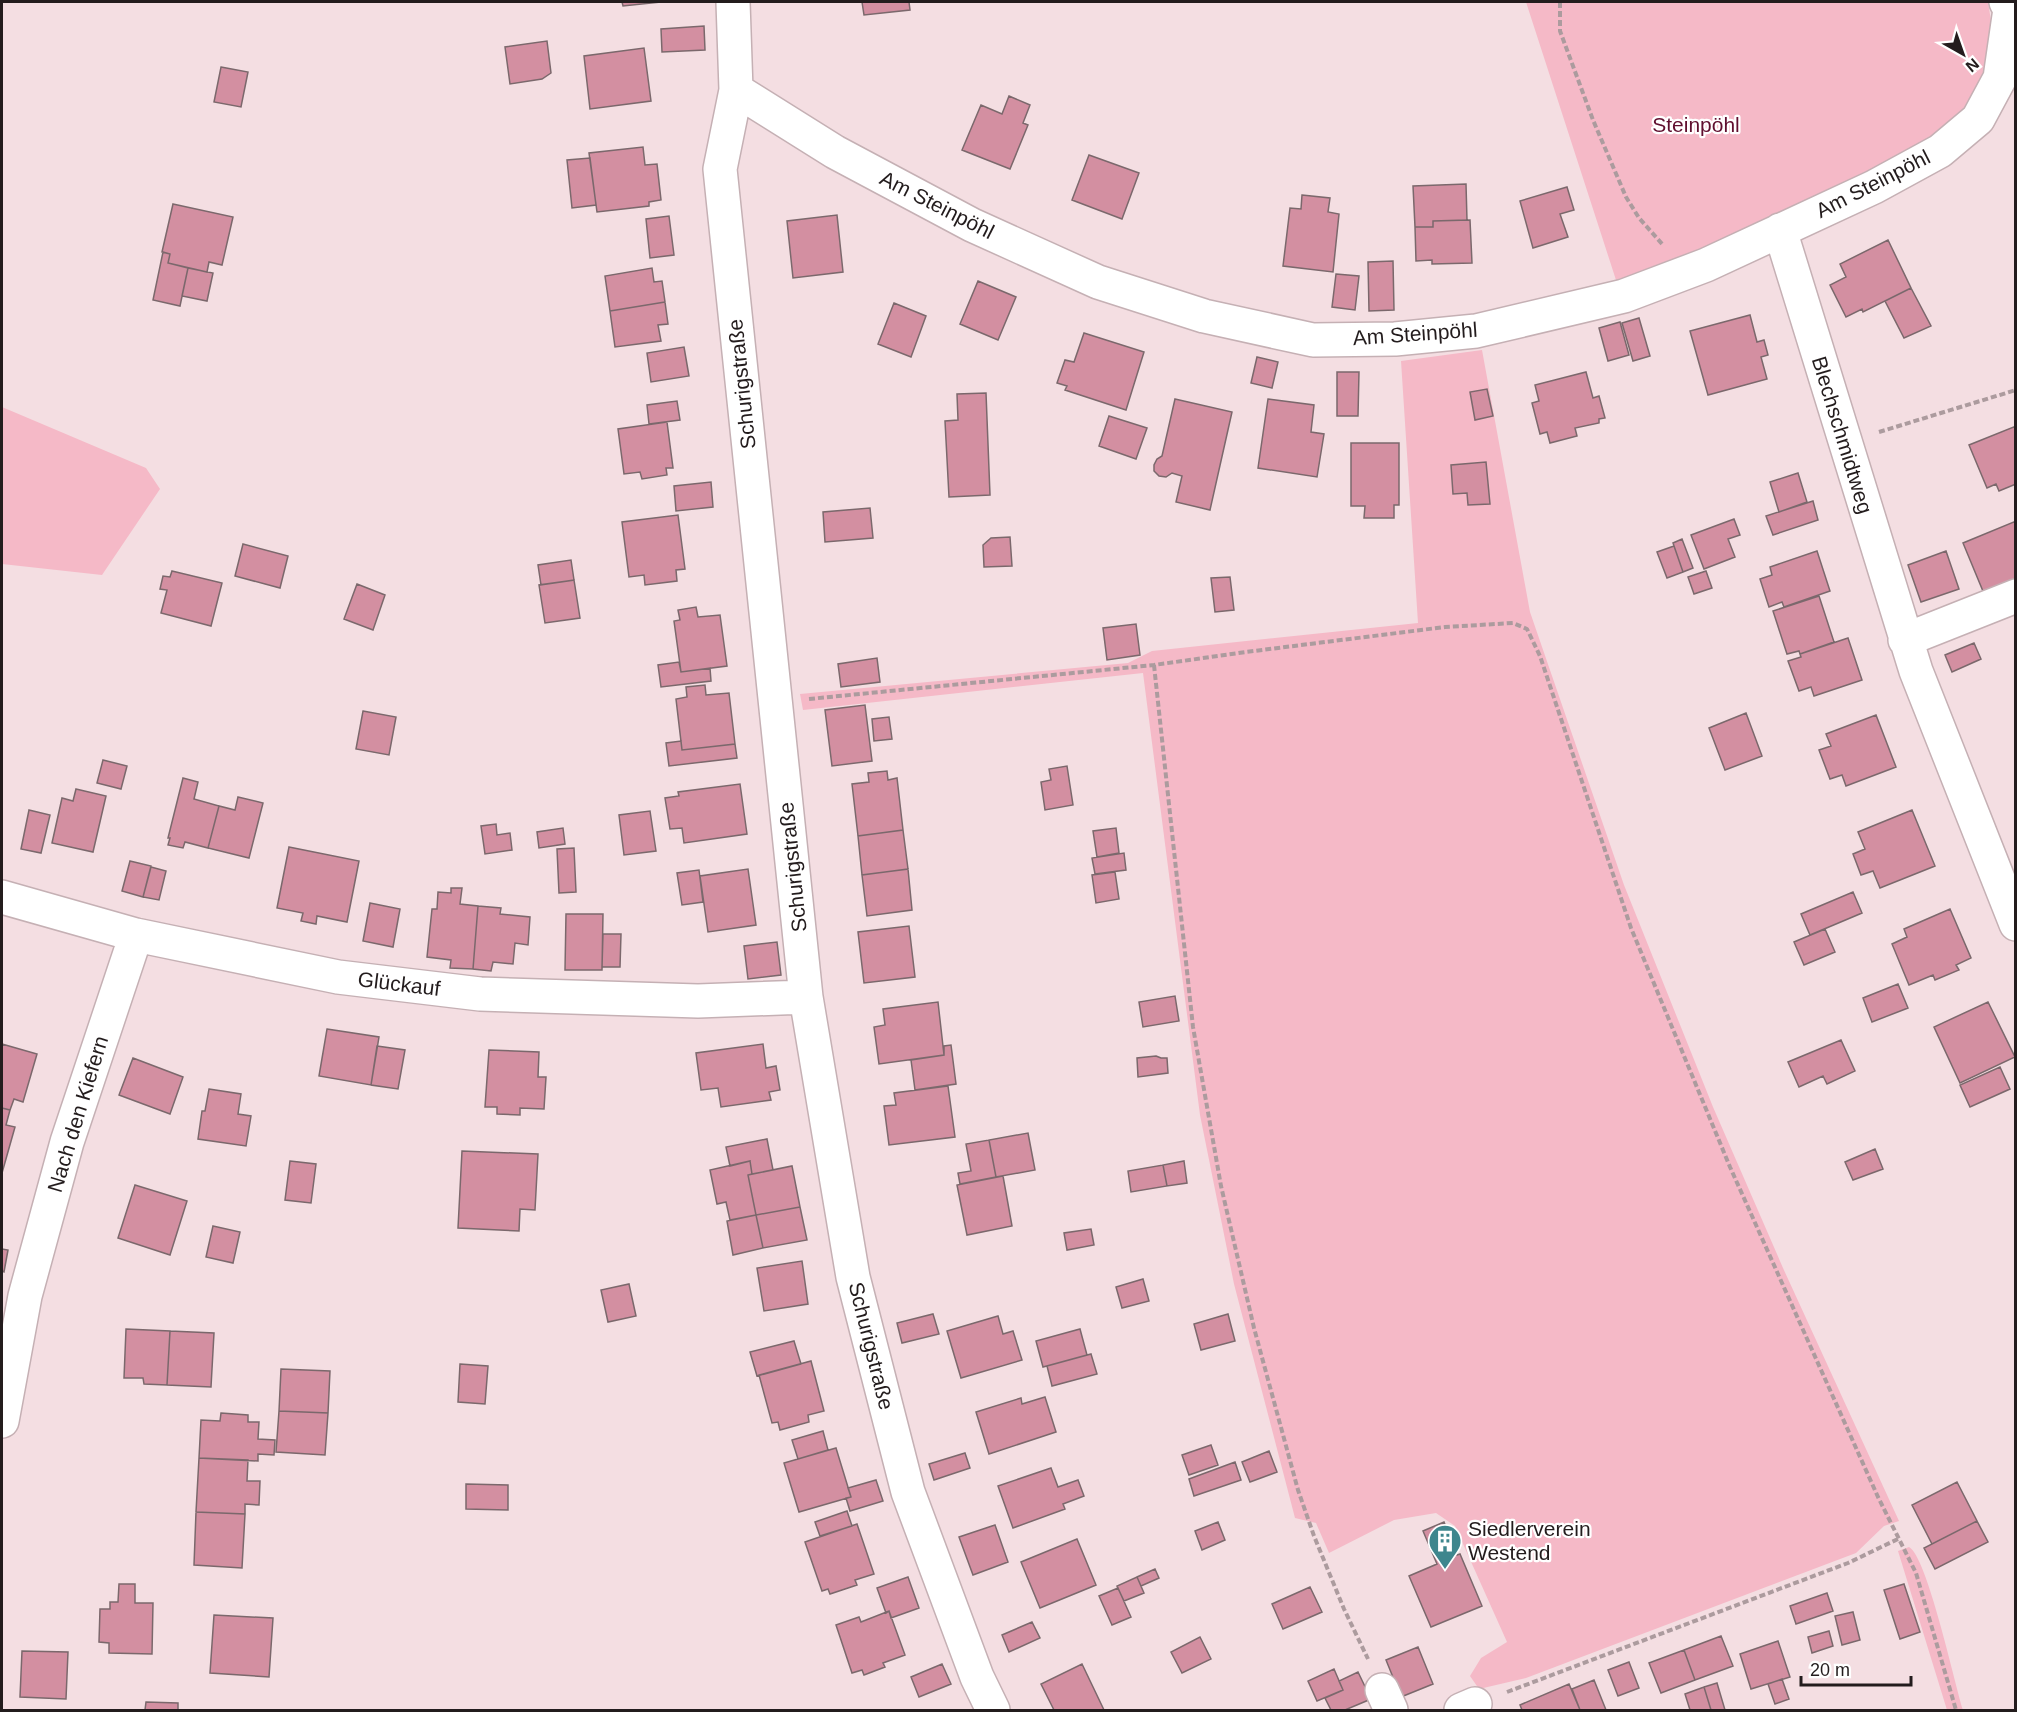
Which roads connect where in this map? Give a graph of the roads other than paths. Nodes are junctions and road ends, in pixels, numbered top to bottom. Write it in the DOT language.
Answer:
graph roads {
  1 [pos="733,2"];
  2 [pos="2010,5"];
  3 [pos="736,90"];
  4 [pos="1779,230"];
  5 [pos="2016,596"];
  6 [pos="1905,640"];
  7 [pos="2,897"];
  8 [pos="2016,924"];
  9 [pos="135,935"];
  10 [pos="806,997"];
  11 [pos="14,1293"];
  12 [pos="2,1421"];
  13 [pos="993,1710"];
  1 -- 3 [label="street, Schurigstraße"];
  2 -- 4 [label="street, Am Steinpöhl"];
  3 -- 4 [label="street, Am Steinpöhl"];
  3 -- 10 [label="street, Schurigstraße"];
  4 -- 6 [label="street, Blechschmidtweg"];
  5 -- 6 [label="street"];
  6 -- 8 [label="street, Blechschmidtweg"];
  7 -- 9 [label="street, Glückauf"];
  9 -- 10 [label="street, Glückauf"];
  9 -- 11 [label="street, Nach den Kiefern"];
  10 -- 13 [label="street, Schurigstraße"];
  11 -- 12 [label="street, Nach den Kiefern"];
}
